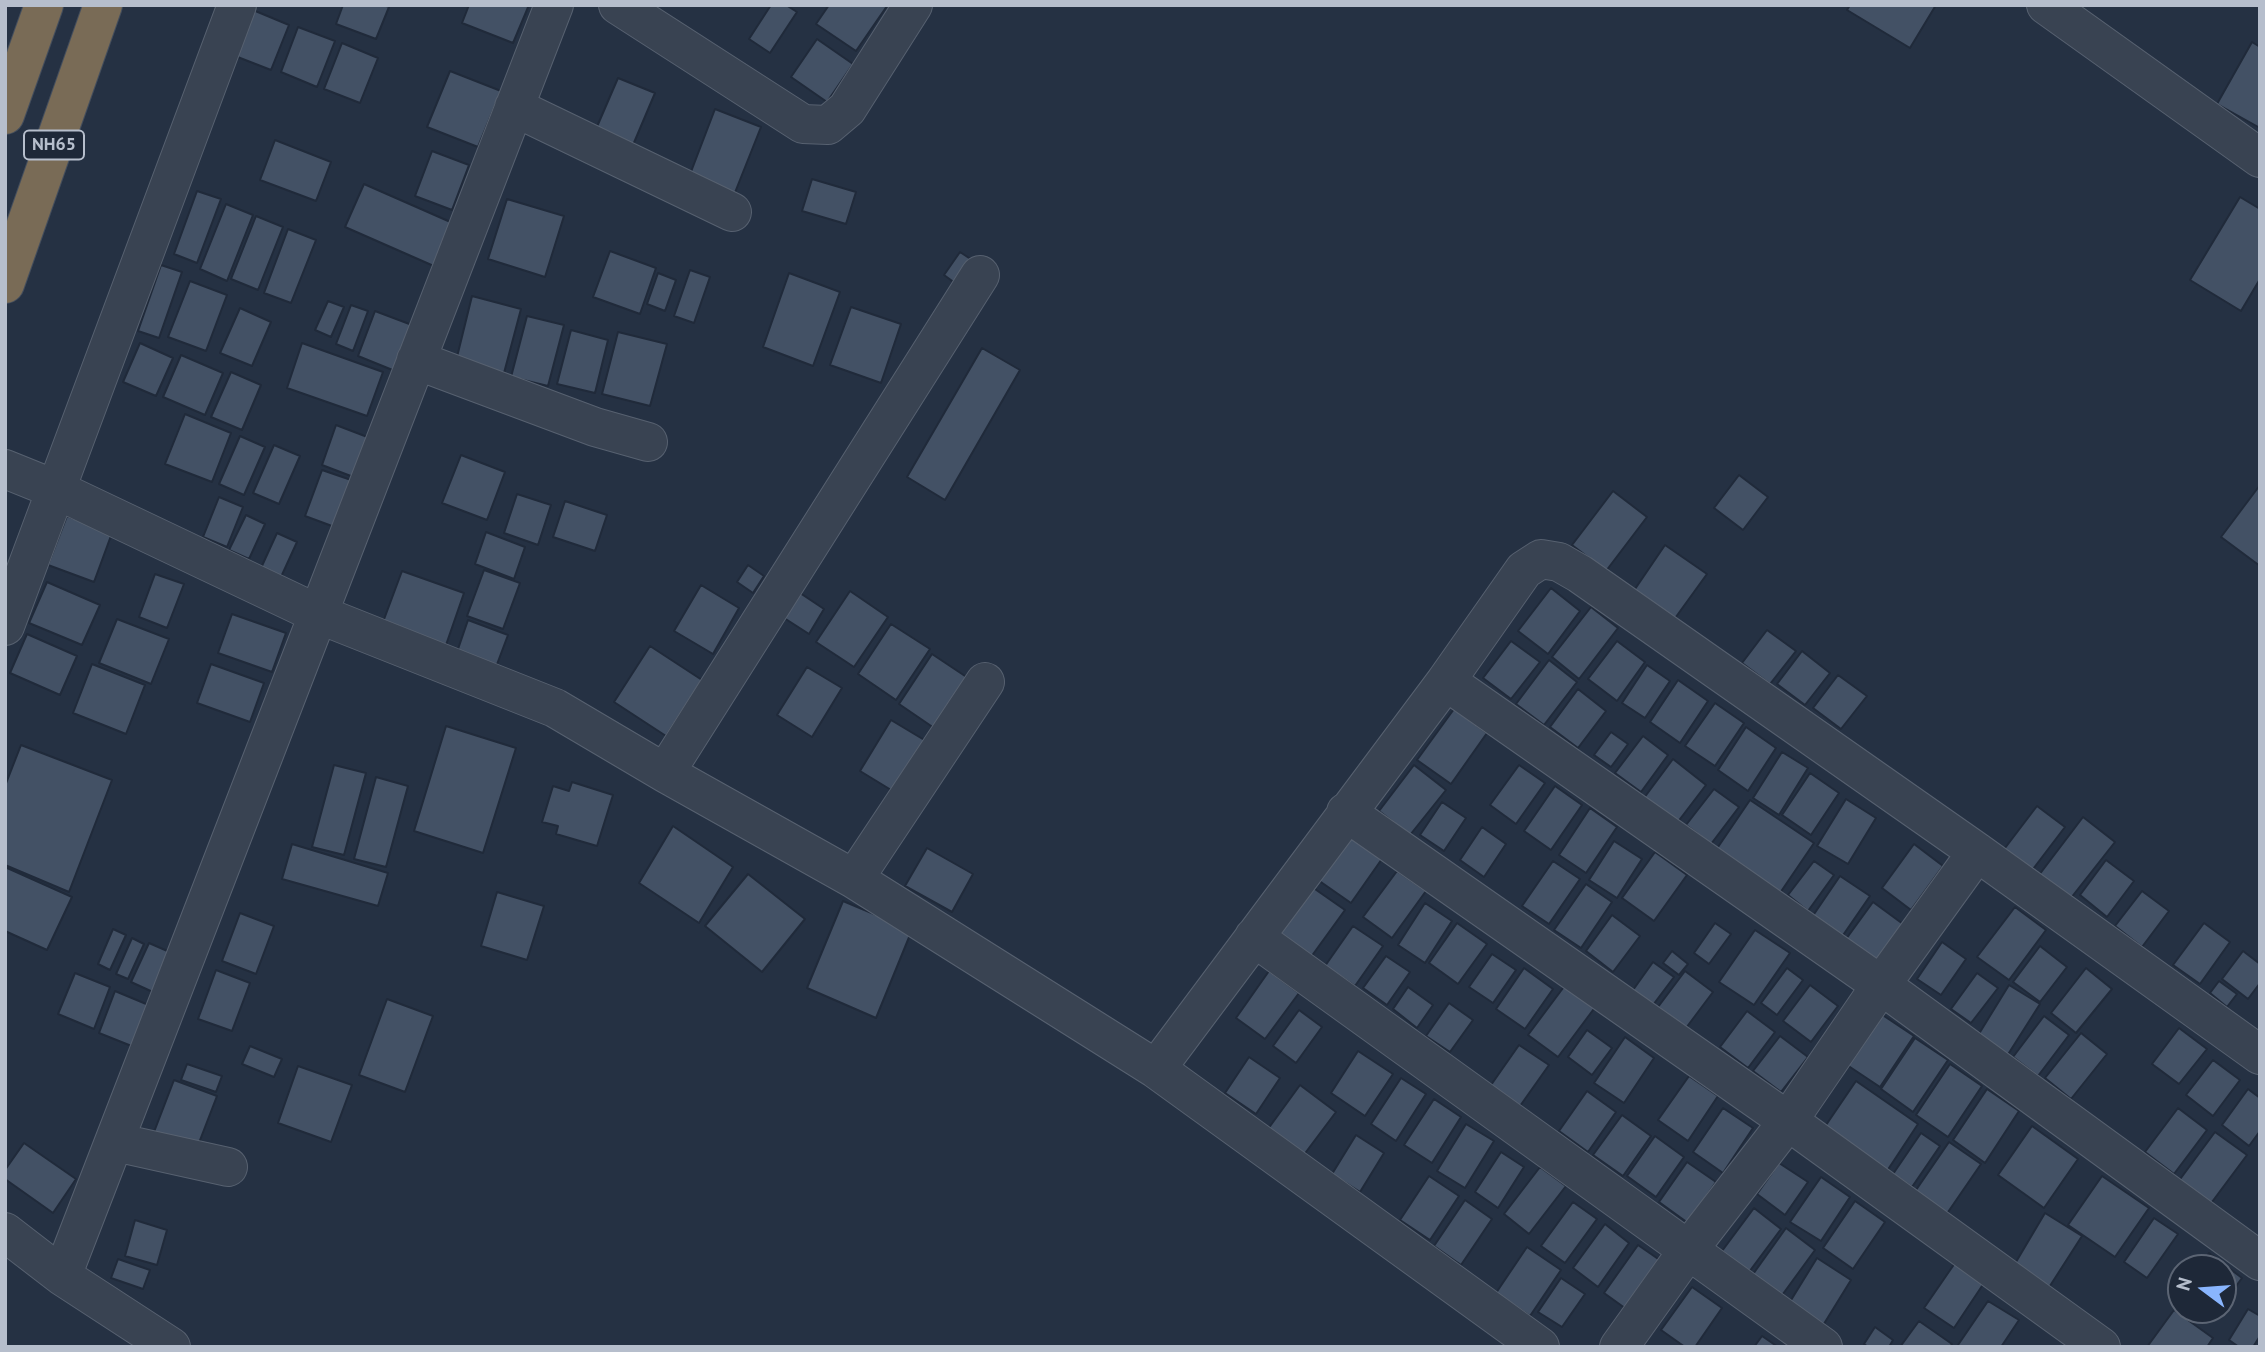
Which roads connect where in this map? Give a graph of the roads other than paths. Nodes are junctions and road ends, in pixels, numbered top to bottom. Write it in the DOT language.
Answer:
graph roads {
  1 [pos="44,5"];
  2 [pos="103,5"];
  3 [pos="237,5"];
  4 [pos="554,5"];
  5 [pos="618,5"];
  6 [pos="913,5"];
  7 [pos="2046,5"];
  8 [pos="514,107"];
  9 [pos="5,115"];
  10 [pos="2260,158"];
  11 [pos="732,212"];
  12 [pos="980,275"];
  13 [pos="5,284"];
  14 [pos="416,360"];
  15 [pos="648,442"];
  16 [pos="5,469"];
  17 [pos="57,490"];
  18 [pos="318,614"];
  19 [pos="5,626"];
  20 [pos="1446,681"];
  21 [pos="985,682"];
  22 [pos="665,773"];
  23 [pos="1346,812"];
  24 [pos="1977,852"];
  25 [pos="854,879"];
  26 [pos="1254,937"];
  27 [pos="1881,985"];
  28 [pos="2260,1055"];
  29 [pos="1156,1069"];
  30 [pos="1788,1121"];
  31 [pos="115,1142"];
  32 [pos="228,1167"];
  33 [pos="5,1232"];
  34 [pos="1689,1249"];
  35 [pos="2260,1261"];
  36 [pos="62,1276"];
  37 [pos="171,1347"];
  38 [pos="1540,1347"];
  39 [pos="1619,1347"];
  40 [pos="1823,1347"];
  41 [pos="2101,1347"];
  1 -- 9 [label="highway, NH65"];
  2 -- 13 [label="highway, NH65"];
  3 -- 17 [label="street"];
  4 -- 8 [label="street"];
  5 -- 6 [label="street"];
  7 -- 10 [label="street"];
  8 -- 11 [label="street"];
  8 -- 14 [label="street"];
  12 -- 22 [label="street"];
  14 -- 15 [label="street"];
  14 -- 18 [label="street"];
  16 -- 17 [label="street"];
  17 -- 18 [label="street"];
  17 -- 19 [label="street"];
  18 -- 22 [label="street"];
  18 -- 31 [label="street"];
  20 -- 23 [label="street"];
  20 -- 24 [label="street"];
  20 -- 27 [label="street"];
  21 -- 25 [label="street"];
  22 -- 25 [label="street"];
  23 -- 26 [label="street"];
  23 -- 30 [label="street"];
  24 -- 27 [label="street"];
  24 -- 28 [label="street"];
  25 -- 29 [label="street"];
  26 -- 29 [label="street"];
  26 -- 34 [label="street"];
  27 -- 30 [label="street"];
  27 -- 35 [label="street"];
  29 -- 38 [label="street"];
  30 -- 34 [label="street"];
  30 -- 41 [label="street"];
  31 -- 32 [label="street"];
  31 -- 36 [label="street"];
  33 -- 36 [label="street"];
  34 -- 39 [label="street"];
  34 -- 40 [label="street"];
  36 -- 37 [label="street"];
}
